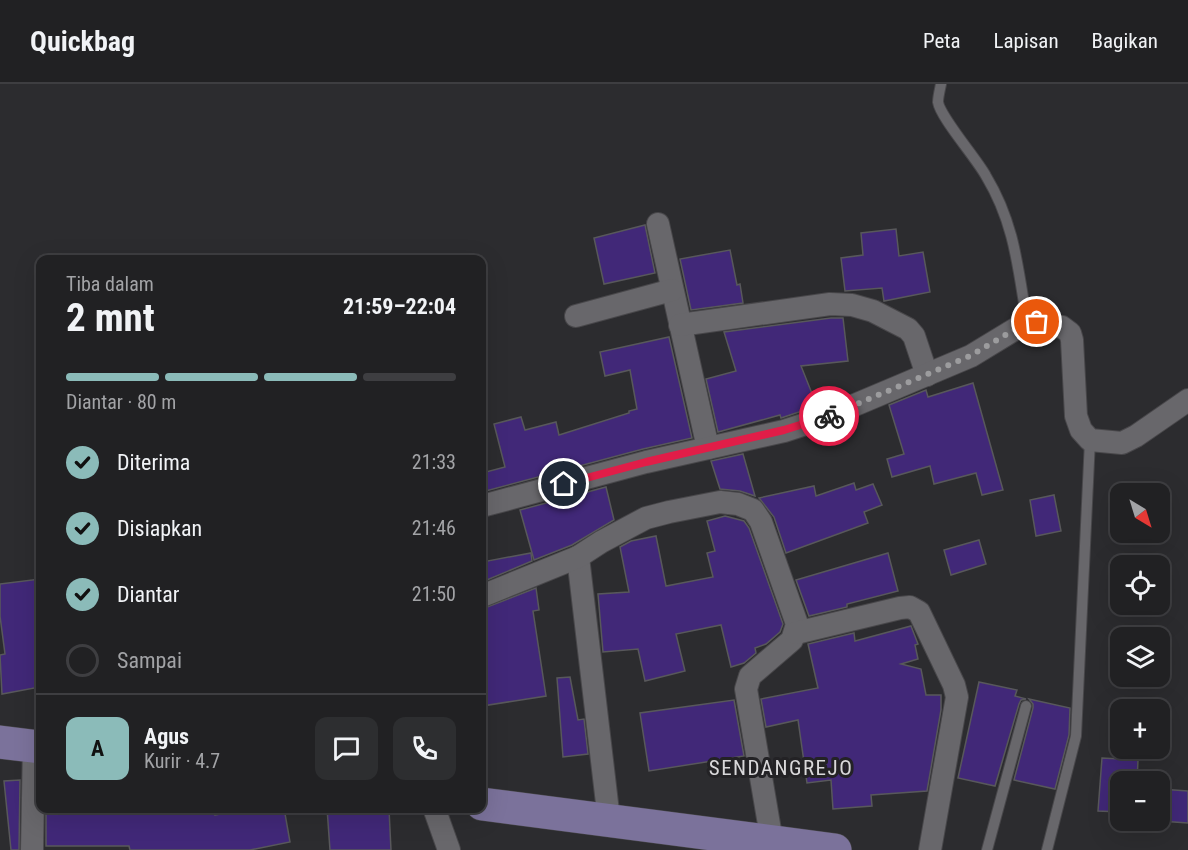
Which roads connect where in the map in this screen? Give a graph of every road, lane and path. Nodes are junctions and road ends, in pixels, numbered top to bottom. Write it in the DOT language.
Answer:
graph roads {
  1 [pos="941,84"];
  2 [pos="658,224"];
  3 [pos="672,290"];
  4 [pos="576,316"];
  5 [pos="1027,322"];
  6 [pos="680,325"];
  7 [pos="927,375"];
  8 [pos="1188,400"];
  9 [pos="1090,440"];
  10 [pos="708,448"];
  11 [pos="486,505"];
  12 [pos="578,557"];
  13 [pos="486,594"];
  14 [pos="796,633"];
  15 [pos="1026,706"];
  16 [pos="0,742"];
  17 [pos="36,746"];
  18 [pos="36,767"];
  19 [pos="486,805"];
  20 [pos="436,813"];
  21 [pos="609,820"];
  22 [pos="758,844"];
  23 [pos="32,850"];
  24 [pos="449,850"];
  25 [pos="835,850"];
  26 [pos="930,850"];
  27 [pos="987,850"];
  28 [pos="1047,850"];
  1 -- 5 [label="lane"];
  2 -- 3 [label="street"];
  3 -- 4 [label="street"];
  3 -- 6 [label="street"];
  5 -- 7 [label="street"];
  5 -- 9 [label="street"];
  6 -- 7 [label="street"];
  6 -- 10 [label="street"];
  7 -- 10 [label="street"];
  8 -- 9 [label="street"];
  9 -- 28 [label="lane"];
  10 -- 11 [label="street"];
  12 -- 13 [label="street"];
  12 -- 14 [label="street"];
  12 -- 21 [label="street"];
  14 -- 22 [label="street"];
  14 -- 26 [label="street"];
  15 -- 27 [label="lane"];
  16 -- 17 [label="main road"];
  18 -- 23 [label="street"];
  19 -- 21 [label="main road"];
  20 -- 24 [label="street"];
  21 -- 22 [label="main road"];
  22 -- 25 [label="main road"];
}
